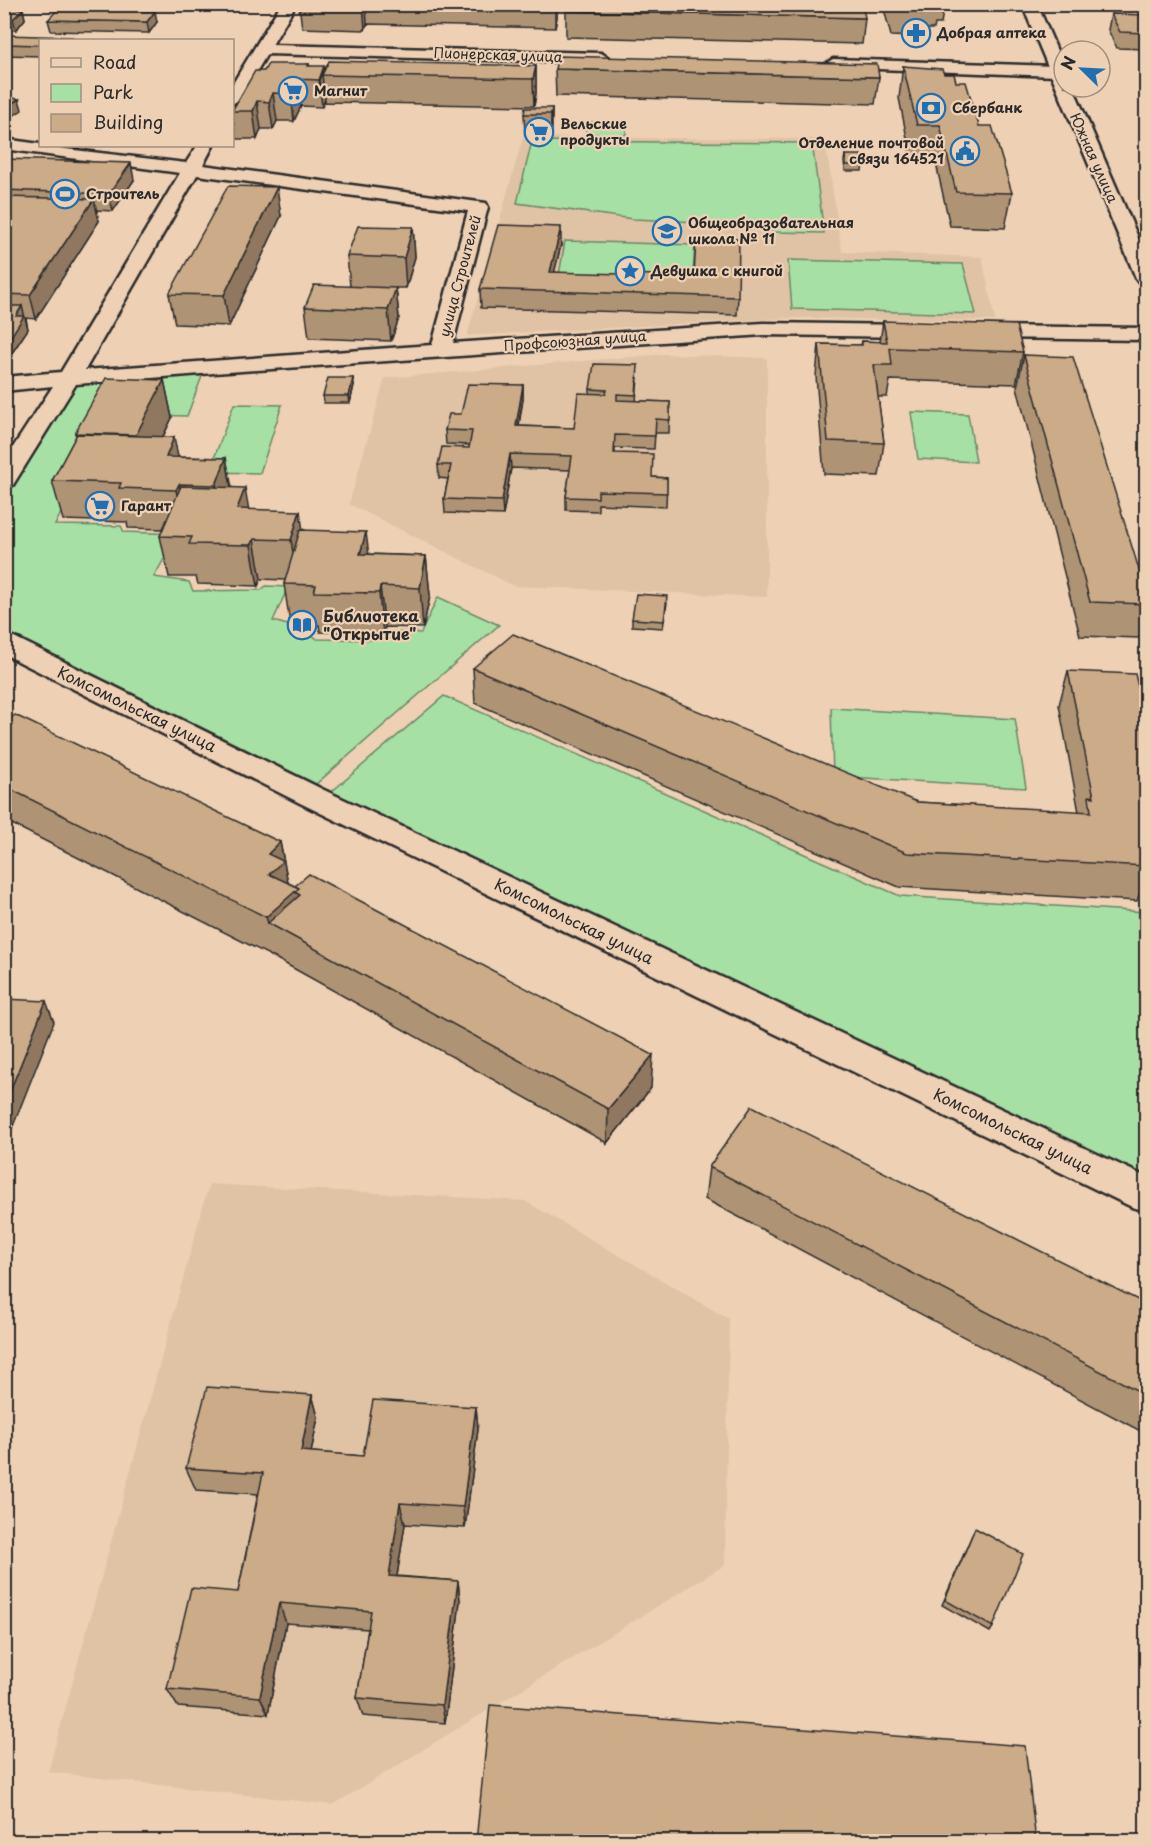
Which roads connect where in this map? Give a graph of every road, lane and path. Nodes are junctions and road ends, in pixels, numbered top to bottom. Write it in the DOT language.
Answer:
graph roads {
  1 [pos="289,4"];
  2 [pos="1029,4"];
  3 [pos="264,49"];
  4 [pos="615,58"];
  5 [pos="1052,61"];
  6 [pos="817,64"];
  7 [pos="1052,71"];
  8 [pos="234,96"];
  9 [pos="1068,99"];
  10 [pos="4,144"];
  11 [pos="204,147"];
  12 [pos="191,168"];
  13 [pos="1146,278"];
  14 [pos="1146,334"];
  15 [pos="442,346"];
  16 [pos="68,380"];
  17 [pos="4,384"];
  18 [pos="4,480"];
  19 [pos="4,643"];
  20 [pos="1146,1195"];
  1 -- 3 [label="street"];
  2 -- 5 [label="street, Южная улица"];
  3 -- 4 [label="street, Пионерская улица"];
  3 -- 8 [label="street"];
  6 -- 7 [label="street"];
  9 -- 13 [label="street, Южная улица"];
  10 -- 12 [label="street"];
  11 -- 12 [label="street"];
  12 -- 15 [label="street, улица Строителей"];
  12 -- 16 [label="street"];
  14 -- 16 [label="street, Профсоюзная улица"];
  16 -- 17 [label="street, Профсоюзная улица"];
  16 -- 18 [label="street"];
  19 -- 20 [label="street, Комсомольская улица"];
}
